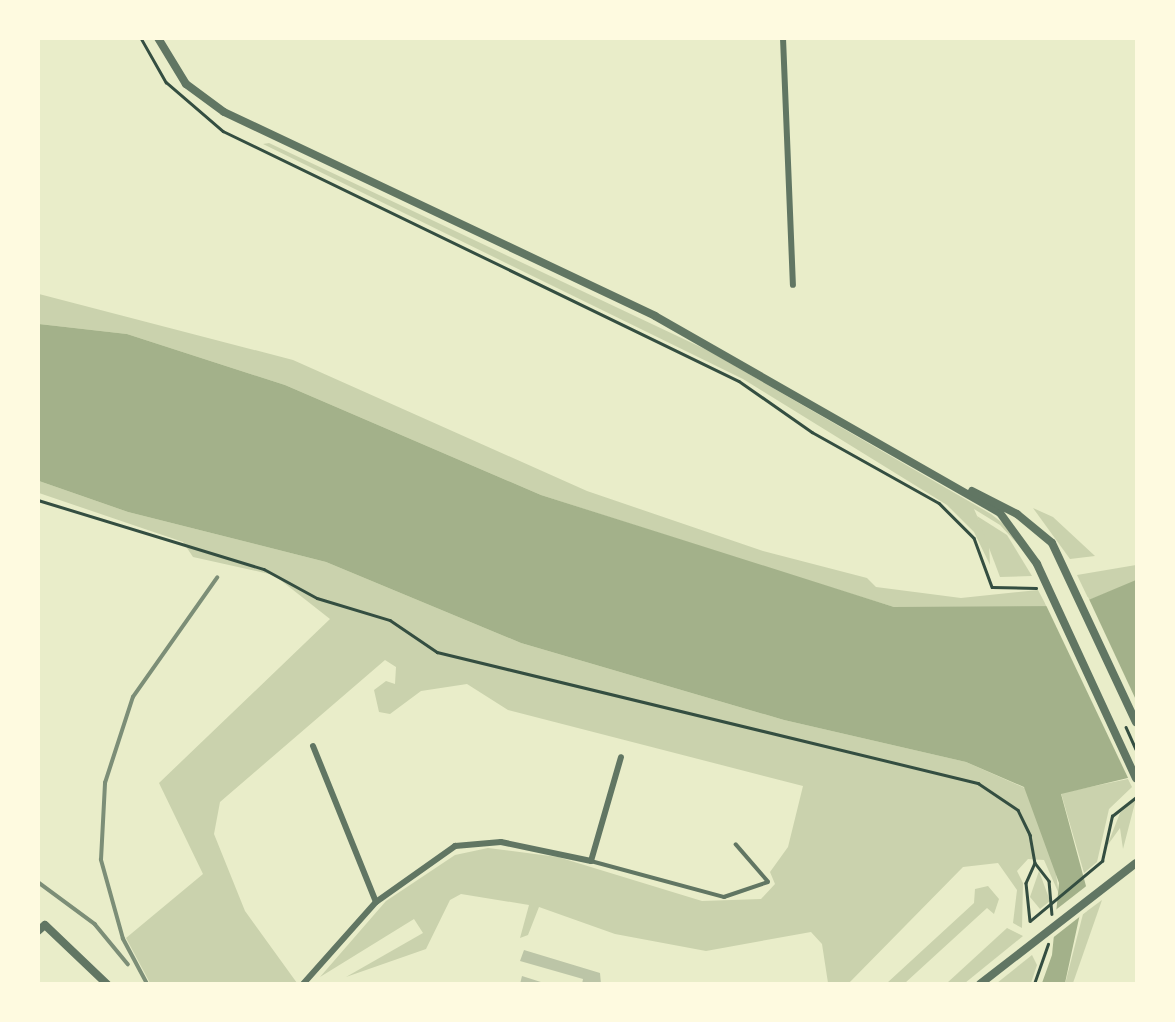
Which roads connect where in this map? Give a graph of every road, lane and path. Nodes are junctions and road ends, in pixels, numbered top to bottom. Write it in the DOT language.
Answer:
graph roads {
  1 [pos="141,38"];
  2 [pos="158,38"];
  3 [pos="783,38"];
  4 [pos="793,285"];
  5 [pos="939,477"];
  6 [pos="38,500"];
  7 [pos="1047,583"];
  8 [pos="1136,722"];
  9 [pos="313,746"];
  10 [pos="621,757"];
  11 [pos="1136,778"];
  12 [pos="1136,797"];
  13 [pos="736,845"];
  14 [pos="591,861"];
  15 [pos="1136,863"];
  16 [pos="376,902"];
  17 [pos="41,925"];
  18 [pos="107,984"];
  19 [pos="303,984"];
  20 [pos="980,984"];
  1 -- 7 [label="path"];
  2 -- 5 [label="street"];
  3 -- 4 [label="street"];
  5 -- 8 [label="street"];
  5 -- 11 [label="street"];
  6 -- 12 [label="path"];
  9 -- 16 [label="street"];
  10 -- 14 [label="street"];
  13 -- 14 [label="lane"];
  14 -- 16 [label="street"];
  15 -- 20 [label="street"];
  16 -- 19 [label="street"];
  17 -- 18 [label="street"];
}
